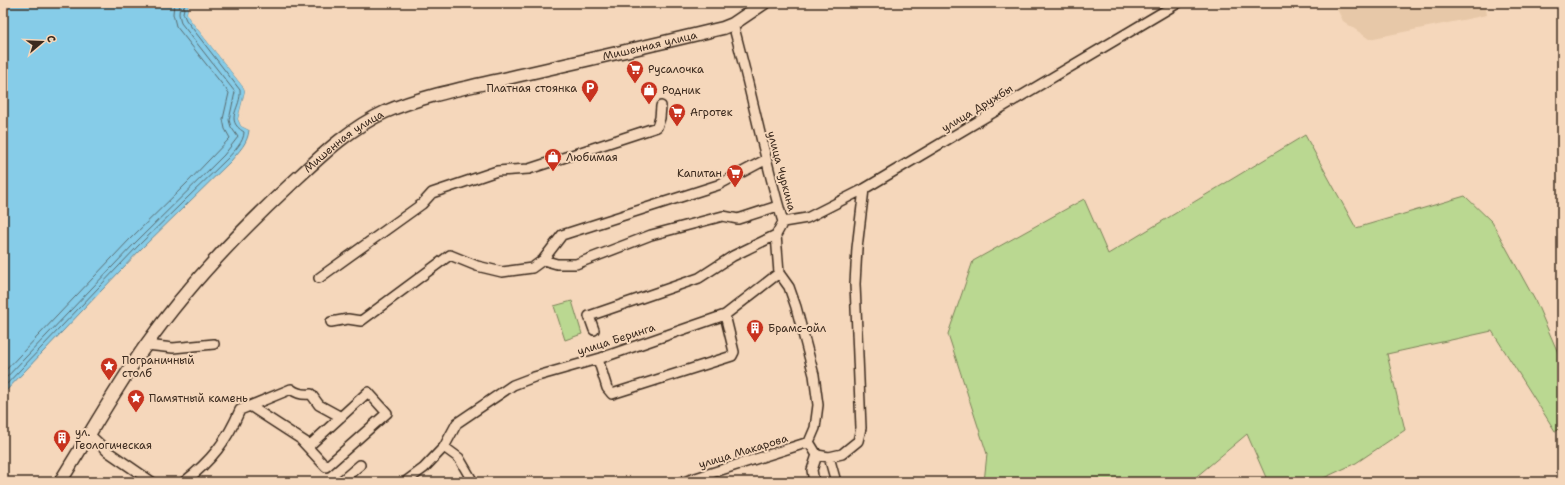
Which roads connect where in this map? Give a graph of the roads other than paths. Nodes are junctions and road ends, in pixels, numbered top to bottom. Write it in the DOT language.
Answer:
graph roads {
  1 [pos="764,3"];
  2 [pos="1178,3"];
  3 [pos="733,24"];
  4 [pos="661,106"];
  5 [pos="765,160"];
  6 [pos="864,189"];
  7 [pos="778,206"];
  8 [pos="783,222"];
  9 [pos="776,234"];
  10 [pos="543,260"];
  11 [pos="778,273"];
  12 [pos="319,278"];
  13 [pos="725,315"];
  14 [pos="332,322"];
  15 [pos="594,330"];
  16 [pos="214,344"];
  17 [pos="147,345"];
  18 [pos="598,359"];
  19 [pos="250,406"];
  20 [pos="341,417"];
  21 [pos="89,434"];
  22 [pos="302,440"];
  23 [pos="809,442"];
  24 [pos="444,448"];
  25 [pos="817,455"];
  26 [pos="829,458"];
  27 [pos="360,465"];
  28 [pos="60,482"];
  29 [pos="152,482"];
  30 [pos="184,482"];
  31 [pos="340,482"];
  32 [pos="405,482"];
  33 [pos="473,482"];
  34 [pos="683,482"];
  35 [pos="814,482"];
  36 [pos="836,482"];
  1 -- 3 [label="main road, Мишенная улица"];
  2 -- 6 [label="street, улица Дружбы"];
  3 -- 5 [label="street, улица Чуркина"];
  3 -- 17 [label="main road, Мишенная улица"];
  4 -- 12 [label="street"];
  5 -- 7 [label="street, улица Чуркина"];
  5 -- 10 [label="street"];
  6 -- 8 [label="street, улица Дружбы"];
  6 -- 26 [label="street"];
  7 -- 8 [label="street, улица Чуркина"];
  7 -- 10 [label="street"];
  8 -- 9 [label="street, улица Чуркина"];
  9 -- 11 [label="street"];
  9 -- 15 [label="street"];
  10 -- 14 [label="street"];
  11 -- 13 [label="street, улица Беринга"];
  11 -- 23 [label="street"];
  13 -- 18 [label="street, улица Беринга"];
  13 -- 18 [label="street"];
  16 -- 17 [label="street"];
  17 -- 21 [label="main road, Мишенная улица"];
  18 -- 24 [label="street, улица Беринга"];
  19 -- 20 [label="street"];
  19 -- 22 [label="street"];
  19 -- 30 [label="street"];
  20 -- 22 [label="street"];
  20 -- 22 [label="street"];
  21 -- 28 [label="main road, Мишенная улица"];
  21 -- 29 [label="street"];
  23 -- 25 [label="street"];
  23 -- 34 [label="street, улица Макарова"];
  24 -- 32 [label="street"];
  24 -- 33 [label="street"];
  25 -- 26 [label="street"];
  25 -- 35 [label="street"];
  26 -- 36 [label="street"];
  27 -- 31 [label="street"];
}
